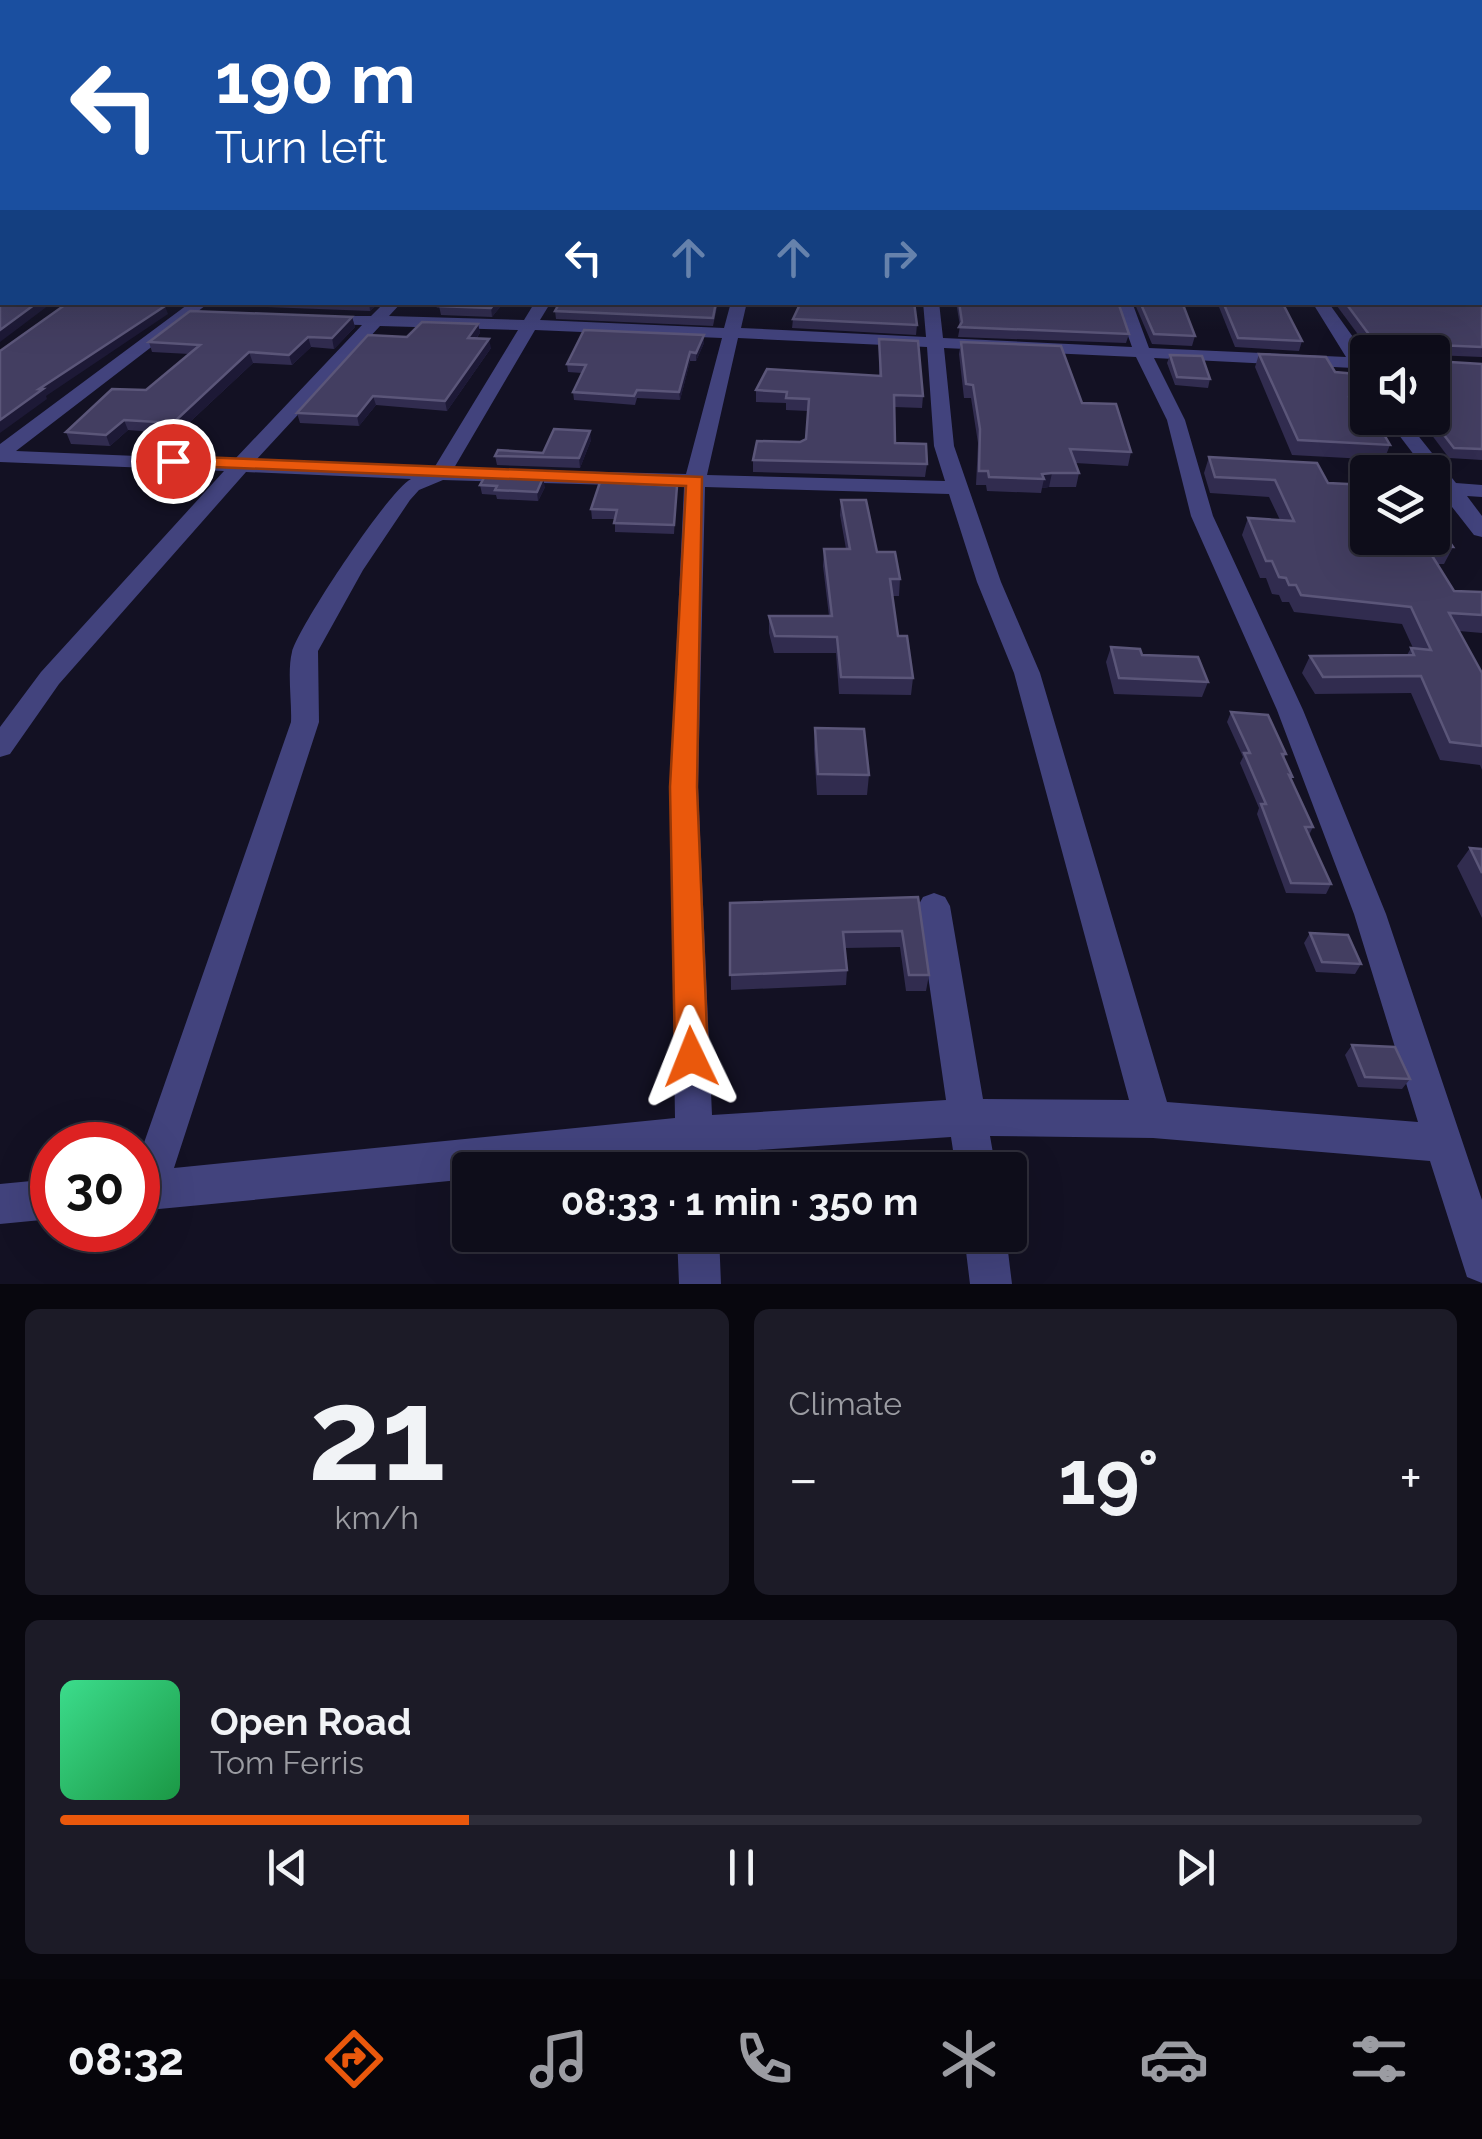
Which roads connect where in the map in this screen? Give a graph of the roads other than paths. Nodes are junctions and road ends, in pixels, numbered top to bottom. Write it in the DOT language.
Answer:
graph roads {
  1 [pos="391,305"];
  2 [pos="542,305"];
  3 [pos="738,305"];
  4 [pos="931,305"];
  5 [pos="1125,305"];
  6 [pos="1322,305"];
  7 [pos="200,309"];
  8 [pos="300,318"];
  9 [pos="374,322"];
  10 [pos="528,326"];
  11 [pos="732,336"];
  12 [pos="934,344"];
  13 [pos="1350,346"];
  14 [pos="1142,352"];
  15 [pos="1350,366"];
  16 [pos="0,455"];
  17 [pos="242,463"];
  18 [pos="440,474"];
  19 [pos="696,481"];
  20 [pos="956,488"];
  21 [pos="1450,489"];
  22 [pos="1450,491"];
  23 [pos="1482,491"];
  24 [pos="1482,530"];
  25 [pos="0,746"];
  26 [pos="934,906"];
  27 [pos="968,1117"];
  28 [pos="1153,1119"];
  29 [pos="160,1138"];
  30 [pos="1444,1143"];
  31 [pos="694,1152"];
  32 [pos="973,1152"];
  33 [pos="452,1162"];
  34 [pos="160,1188"];
  35 [pos="30,1201"];
  36 [pos="0,1204"];
  37 [pos="699,1252"];
  38 [pos="986,1252"];
  39 [pos="1482,1262"];
  40 [pos="700,1284"];
  41 [pos="991,1284"];
  1 -- 9 [label="street"];
  2 -- 10 [label="street"];
  3 -- 11 [label="street"];
  4 -- 12 [label="street"];
  5 -- 14 [label="street"];
  6 -- 13 [label="street"];
  7 -- 16 [label="street"];
  8 -- 9 [label="street"];
  9 -- 10 [label="street"];
  9 -- 17 [label="street"];
  10 -- 11 [label="street"];
  10 -- 18 [label="street"];
  11 -- 12 [label="street"];
  11 -- 19 [label="street"];
  12 -- 14 [label="street"];
  12 -- 20 [label="street"];
  14 -- 15 [label="street"];
  14 -- 30 [label="street"];
  16 -- 17 [label="street"];
  17 -- 18 [label="street"];
  17 -- 25 [label="street"];
  18 -- 19 [label="street"];
  18 -- 29 [label="street"];
  19 -- 20 [label="street"];
  19 -- 31 [label="street"];
  20 -- 28 [label="street"];
  21 -- 23 [label="street"];
  22 -- 24 [label="street"];
  26 -- 27 [label="street"];
  27 -- 28 [label="street"];
  27 -- 31 [label="street"];
  27 -- 32 [label="street"];
  28 -- 30 [label="street"];
  30 -- 39 [label="street"];
  33 -- 34 [label="street"];
  35 -- 36 [label="street"];
  37 -- 40 [label="street"];
  38 -- 41 [label="street"];
}
